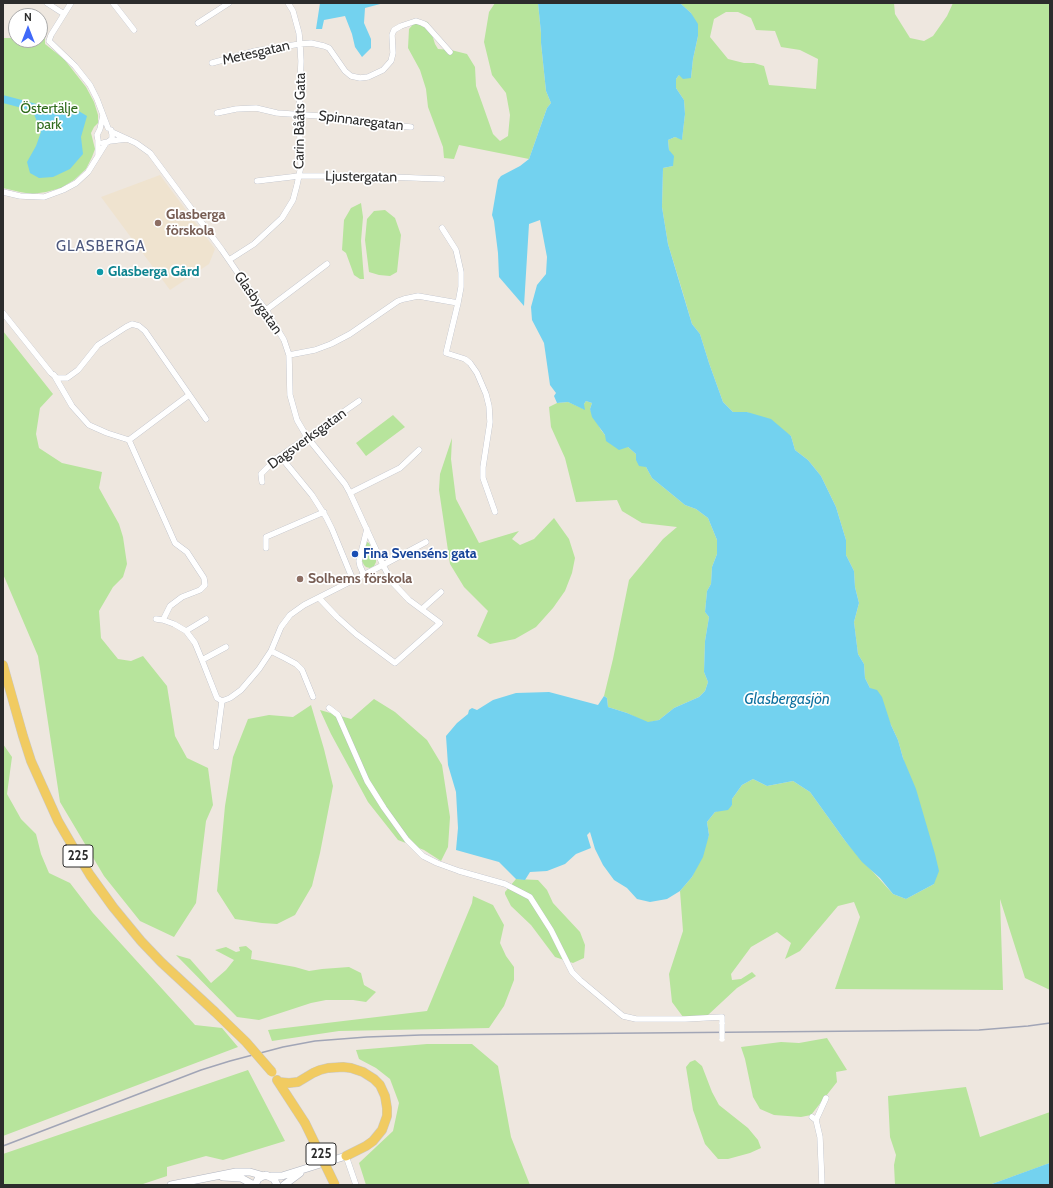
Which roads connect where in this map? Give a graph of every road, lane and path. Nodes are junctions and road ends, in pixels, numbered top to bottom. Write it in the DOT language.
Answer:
graph roads {
  1 [pos="47,3"];
  2 [pos="71,3"];
  3 [pos="112,3"];
  4 [pos="229,3"];
  5 [pos="288,3"];
  6 [pos="64,14"];
  7 [pos="198,24"];
  8 [pos="134,30"];
  9 [pos="300,44"];
  10 [pos="450,52"];
  11 [pos="212,63"];
  12 [pos="217,113"];
  13 [pos="103,115"];
  14 [pos="299,115"];
  15 [pos="411,127"];
  16 [pos="100,129"];
  17 [pos="110,130"];
  18 [pos="128,139"];
  19 [pos="98,140"];
  20 [pos="108,142"];
  21 [pos="98,156"];
  22 [pos="299,176"];
  23 [pos="442,179"];
  24 [pos="257,181"];
  25 [pos="3,192"];
  26 [pos="442,228"];
  27 [pos="229,260"];
  28 [pos="327,264"];
  29 [pos="458,303"];
  30 [pos="266,310"];
  31 [pos="3,313"];
  32 [pos="289,355"];
  33 [pos="54,375"];
  34 [pos="189,395"];
  35 [pos="359,401"];
  36 [pos="206,419"];
  37 [pos="307,437"];
  38 [pos="130,440"];
  39 [pos="418,450"];
  40 [pos="280,456"];
  41 [pos="262,482"];
  42 [pos="350,493"];
  43 [pos="324,512"];
  44 [pos="495,512"];
  45 [pos="367,529"];
  46 [pos="426,542"];
  47 [pos="266,548"];
  48 [pos="383,565"];
  49 [pos="364,575"];
  50 [pos="353,580"];
  51 [pos="441,592"];
  52 [pos="319,598"];
  53 [pos="422,609"];
  54 [pos="156,619"];
  55 [pos="206,619"];
  56 [pos="163,620"];
  57 [pos="186,631"];
  58 [pos="226,647"];
  59 [pos="271,651"];
  60 [pos="202,660"];
  61 [pos="3,665"];
  62 [pos="313,697"];
  63 [pos="222,701"];
  64 [pos="329,708"];
  65 [pos="216,747"];
  66 [pos="722,1043"];
  67 [pos="279,1082"];
  68 [pos="298,1082"];
  69 [pos="826,1098"];
  70 [pos="291,1100"];
  71 [pos="346,1156"];
  72 [pos="312,1167"];
  73 [pos="267,1176"];
  74 [pos="209,1178"];
  75 [pos="171,1185"];
  76 [pos="254,1185"];
  77 [pos="277,1185"];
  78 [pos="284,1185"];
  79 [pos="335,1185"];
  80 [pos="356,1185"];
  81 [pos="822,1185"];
  1 -- 6 [label="street"];
  2 -- 6 [label="street"];
  3 -- 8 [label="street"];
  4 -- 7 [label="street"];
  5 -- 9 [label="street, Carin Bååts Gata"];
  6 -- 13 [label="street"];
  9 -- 10 [label="street, Metesgatan"];
  9 -- 11 [label="street, Metesgatan"];
  9 -- 14 [label="street, Carin Bååts Gata"];
  12 -- 14 [label="street, Spinnaregatan"];
  13 -- 16 [label="street"];
  13 -- 17 [label="street"];
  14 -- 15 [label="street, Spinnaregatan"];
  14 -- 22 [label="street, Carin Bååts Gata"];
  16 -- 17 [label="street"];
  16 -- 19 [label="street"];
  17 -- 18 [label="street, Glasbygatan"];
  17 -- 20 [label="street"];
  18 -- 20 [label="street"];
  18 -- 27 [label="street, Glasbygatan"];
  19 -- 20 [label="street"];
  19 -- 21 [label="street"];
  20 -- 21 [label="street"];
  21 -- 25 [label="street"];
  22 -- 23 [label="street, Ljustergatan"];
  22 -- 24 [label="street, Ljustergatan"];
  22 -- 27 [label="street, Carin Bååts Gata"];
  26 -- 29 [label="street"];
  27 -- 30 [label="street, Glasbygatan"];
  28 -- 30 [label="street"];
  29 -- 32 [label="street"];
  29 -- 44 [label="street"];
  30 -- 32 [label="street, Glasbygatan"];
  31 -- 33 [label="street"];
  32 -- 37 [label="street, Glasbygatan"];
  33 -- 34 [label="street"];
  33 -- 38 [label="street"];
  34 -- 36 [label="street"];
  34 -- 38 [label="street"];
  35 -- 37 [label="street, Dagsverksgatan"];
  37 -- 40 [label="street, Dagsverksgatan"];
  37 -- 42 [label="street, Glasbygatan"];
  38 -- 56 [label="street"];
  39 -- 42 [label="street"];
  40 -- 41 [label="street, Dagsverksgatan"];
  40 -- 43 [label="street"];
  42 -- 45 [label="street, Glasbygatan"];
  43 -- 47 [label="street"];
  43 -- 50 [label="street"];
  45 -- 48 [label="street, Glasbygatan"];
  45 -- 49 [label="street"];
  46 -- 48 [label="street"];
  48 -- 49 [label="street"];
  48 -- 53 [label="street, Glasbygatan"];
  49 -- 50 [label="street"];
  50 -- 52 [label="street"];
  51 -- 53 [label="street"];
  52 -- 53 [label="street, Glasbygatan"];
  52 -- 59 [label="street"];
  54 -- 56 [label="street"];
  55 -- 57 [label="street"];
  56 -- 57 [label="street"];
  57 -- 60 [label="street"];
  58 -- 60 [label="street"];
  59 -- 62 [label="street"];
  59 -- 63 [label="street"];
  60 -- 63 [label="street"];
  61 -- 67 [label="main road, 225, bridge"];
  63 -- 65 [label="street"];
  64 -- 66 [label="street, bridge"];
  67 -- 68 [label="main road"];
  67 -- 70 [label="main road, 225"];
  68 -- 70 [label="main road"];
  68 -- 71 [label="main road"];
  69 -- 81 [label="street"];
  70 -- 79 [label="main road, 225, bridge"];
  71 -- 72 [label="street"];
  71 -- 80 [label="street"];
  72 -- 73 [label="street"];
  72 -- 78 [label="street"];
  73 -- 74 [label="street"];
  73 -- 76 [label="street"];
  73 -- 77 [label="street"];
  74 -- 75 [label="street"];
  74 -- 76 [label="street"];
}
